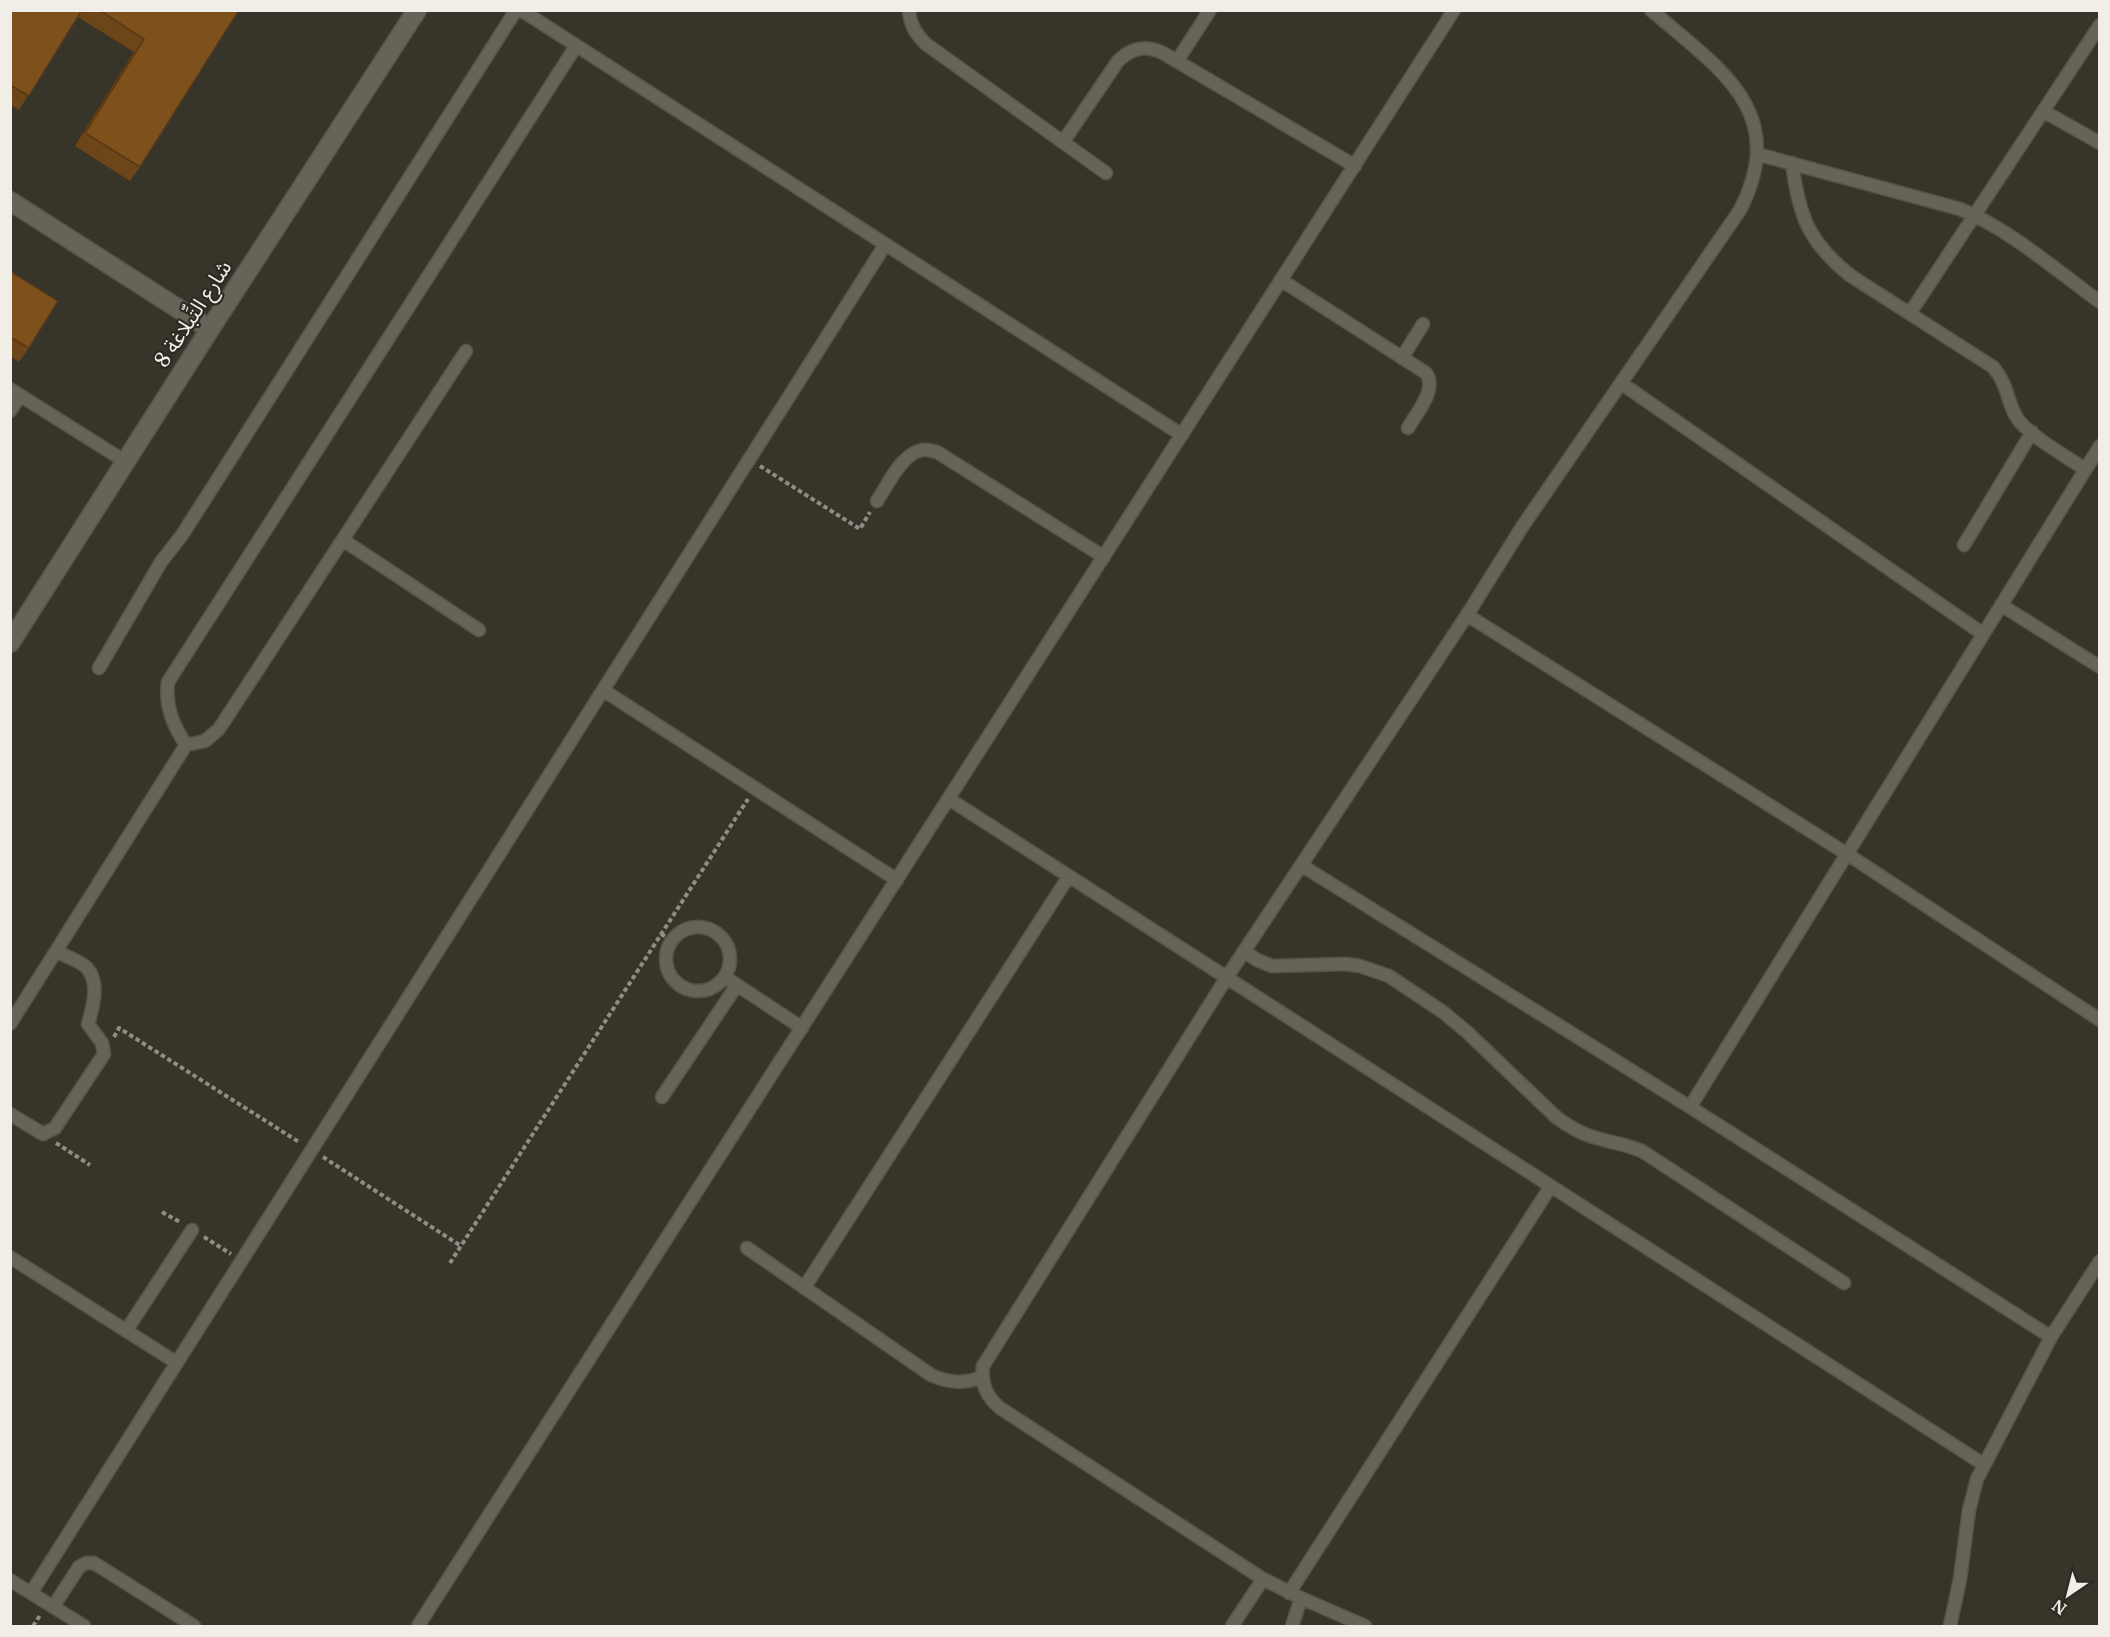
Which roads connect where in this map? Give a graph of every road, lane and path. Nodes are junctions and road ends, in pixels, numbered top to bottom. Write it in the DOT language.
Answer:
graph roads {
  1 [pos="417,10"];
  2 [pos="516,10"];
  3 [pos="521,10"];
  4 [pos="909,10"];
  5 [pos="1210,10"];
  6 [pos="1454,10"];
  7 [pos="1651,10"];
  8 [pos="2100,25"];
  9 [pos="576,46"];
  10 [pos="1177,61"];
  11 [pos="2043,111"];
  12 [pos="1063,142"];
  13 [pos="2100,143"];
  14 [pos="1757,154"];
  15 [pos="1792,163"];
  16 [pos="1355,166"];
  17 [pos="1107,173"];
  18 [pos="10,201"];
  19 [pos="1975,214"];
  20 [pos="885,245"];
  21 [pos="1281,280"];
  22 [pos="2100,302"];
  23 [pos="1910,313"];
  24 [pos="1423,324"];
  25 [pos="210,329"];
  26 [pos="466,351"];
  27 [pos="1402,358"];
  28 [pos="1622,382"];
  29 [pos="15,393"];
  30 [pos="10,411"];
  31 [pos="1408,428"];
  32 [pos="2031,432"];
  33 [pos="1182,435"];
  34 [pos="2100,446"];
  35 [pos="749,459"];
  36 [pos="126,462"];
  37 [pos="2085,469"];
  38 [pos="877,501"];
  39 [pos="343,540"];
  40 [pos="1964,545"];
  41 [pos="1104,557"];
  42 [pos="2001,605"];
  43 [pos="1467,615"];
  44 [pos="479,630"];
  45 [pos="1983,634"];
  46 [pos="10,643"];
  47 [pos="2100,667"];
  48 [pos="99,668"];
  49 [pos="603,690"];
  50 [pos="186,745"];
  51 [pos="755,788"];
  52 [pos="949,799"];
  53 [pos="1847,854"];
  54 [pos="1301,865"];
  55 [pos="1069,876"];
  56 [pos="897,880"];
  57 [pos="666,937"];
  58 [pos="1244,951"];
  59 [pos="57,952"];
  60 [pos="724,977"];
  61 [pos="1227,977"];
  62 [pos="737,986"];
  63 [pos="2100,1020"];
  64 [pos="10,1024"];
  65 [pos="802,1028"];
  66 [pos="104,1054"];
  67 [pos="662,1097"];
  68 [pos="1690,1107"];
  69 [pos="10,1114"];
  70 [pos="43,1134"];
  71 [pos="312,1150"];
  72 [pos="90,1165"];
  73 [pos="1551,1186"];
  74 [pos="192,1230"];
  75 [pos="461,1246"];
  76 [pos="747,1248"];
  77 [pos="10,1257"];
  78 [pos="2100,1260"];
  79 [pos="450,1263"];
  80 [pos="1844,1283"];
  81 [pos="804,1288"];
  82 [pos="126,1331"];
  83 [pos="2051,1336"];
  84 [pos="177,1363"];
  85 [pos="982,1377"];
  86 [pos="1983,1464"];
  87 [pos="1263,1579"];
  88 [pos="10,1580"];
  89 [pos="32,1593"];
  90 [pos="1289,1593"];
  91 [pos="1301,1598"];
  92 [pos="53,1607"];
  93 [pos="84,1626"];
  94 [pos="194,1626"];
  95 [pos="418,1626"];
  96 [pos="1232,1626"];
  97 [pos="1292,1626"];
  98 [pos="1365,1626"];
  99 [pos="1950,1626"];
  1 -- 25 [label="street, شارع التِّبلاغة 8"];
  2 -- 48 [label="lane"];
  3 -- 9 [label="lane"];
  4 -- 12 [label="lane"];
  5 -- 10 [label="lane"];
  6 -- 16 [label="lane"];
  7 -- 14 [label="lane"];
  8 -- 11 [label="lane"];
  9 -- 20 [label="lane"];
  9 -- 50 [label="lane"];
  10 -- 12 [label="lane"];
  10 -- 16 [label="lane"];
  11 -- 13 [label="lane"];
  11 -- 19 [label="lane"];
  12 -- 17 [label="lane"];
  14 -- 15 [label="lane"];
  14 -- 28 [label="lane"];
  15 -- 19 [label="lane"];
  15 -- 23 [label="lane"];
  16 -- 21 [label="lane"];
  18 -- 25 [label="street"];
  19 -- 22 [label="lane"];
  19 -- 23 [label="lane"];
  20 -- 33 [label="lane"];
  20 -- 35 [label="lane"];
  21 -- 27 [label="lane"];
  21 -- 33 [label="lane"];
  23 -- 32 [label="lane"];
  24 -- 27 [label="lane"];
  25 -- 36 [label="street, شارع التِّبلاغة 8"];
  26 -- 39 [label="lane"];
  27 -- 31 [label="lane"];
  28 -- 43 [label="lane"];
  28 -- 45 [label="lane"];
  29 -- 30 [label="lane"];
  29 -- 36 [label="lane"];
  32 -- 37 [label="lane"];
  32 -- 40 [label="lane"];
  33 -- 41 [label="lane"];
  34 -- 37 [label="lane"];
  35 -- 38 [label="path"];
  35 -- 49 [label="lane"];
  36 -- 46 [label="street, شارع التِّبلاغة 8"];
  37 -- 42 [label="lane"];
  38 -- 41 [label="lane"];
  39 -- 44 [label="lane"];
  39 -- 50 [label="lane"];
  41 -- 52 [label="lane"];
  42 -- 45 [label="lane"];
  42 -- 47 [label="lane"];
  43 -- 53 [label="lane"];
  43 -- 54 [label="lane"];
  45 -- 53 [label="lane"];
  49 -- 51 [label="lane"];
  49 -- 71 [label="lane"];
  50 -- 59 [label="lane"];
  51 -- 56 [label="lane"];
  51 -- 57 [label="path"];
  52 -- 55 [label="lane"];
  52 -- 56 [label="lane"];
  53 -- 63 [label="lane"];
  53 -- 68 [label="lane"];
  54 -- 58 [label="lane"];
  54 -- 68 [label="lane"];
  55 -- 61 [label="lane"];
  55 -- 81 [label="lane"];
  56 -- 65 [label="lane"];
  57 -- 60 [label="lane"];
  57 -- 60 [label="lane"];
  57 -- 75 [label="path"];
  58 -- 61 [label="lane"];
  58 -- 80 [label="lane"];
  59 -- 64 [label="lane"];
  59 -- 66 [label="lane"];
  60 -- 62 [label="lane"];
  61 -- 73 [label="lane"];
  61 -- 85 [label="lane"];
  62 -- 65 [label="lane"];
  62 -- 67 [label="lane"];
  65 -- 95 [label="lane"];
  66 -- 70 [label="lane"];
  66 -- 71 [label="path"];
  68 -- 83 [label="lane"];
  69 -- 70 [label="lane"];
  70 -- 72 [label="path"];
  71 -- 75 [label="path"];
  71 -- 84 [label="lane"];
  73 -- 86 [label="lane"];
  73 -- 90 [label="lane"];
  74 -- 82 [label="lane"];
  75 -- 79 [label="path"];
  76 -- 81 [label="lane"];
  77 -- 82 [label="lane"];
  78 -- 83 [label="lane"];
  81 -- 85 [label="lane"];
  82 -- 84 [label="lane"];
  83 -- 86 [label="lane"];
  84 -- 89 [label="lane"];
  85 -- 87 [label="lane"];
  86 -- 99 [label="lane"];
  87 -- 90 [label="lane"];
  87 -- 96 [label="lane"];
  88 -- 89 [label="lane"];
  89 -- 92 [label="lane"];
  90 -- 91 [label="lane"];
  91 -- 97 [label="lane"];
  91 -- 98 [label="lane"];
  92 -- 93 [label="lane"];
  92 -- 94 [label="lane"];
}
